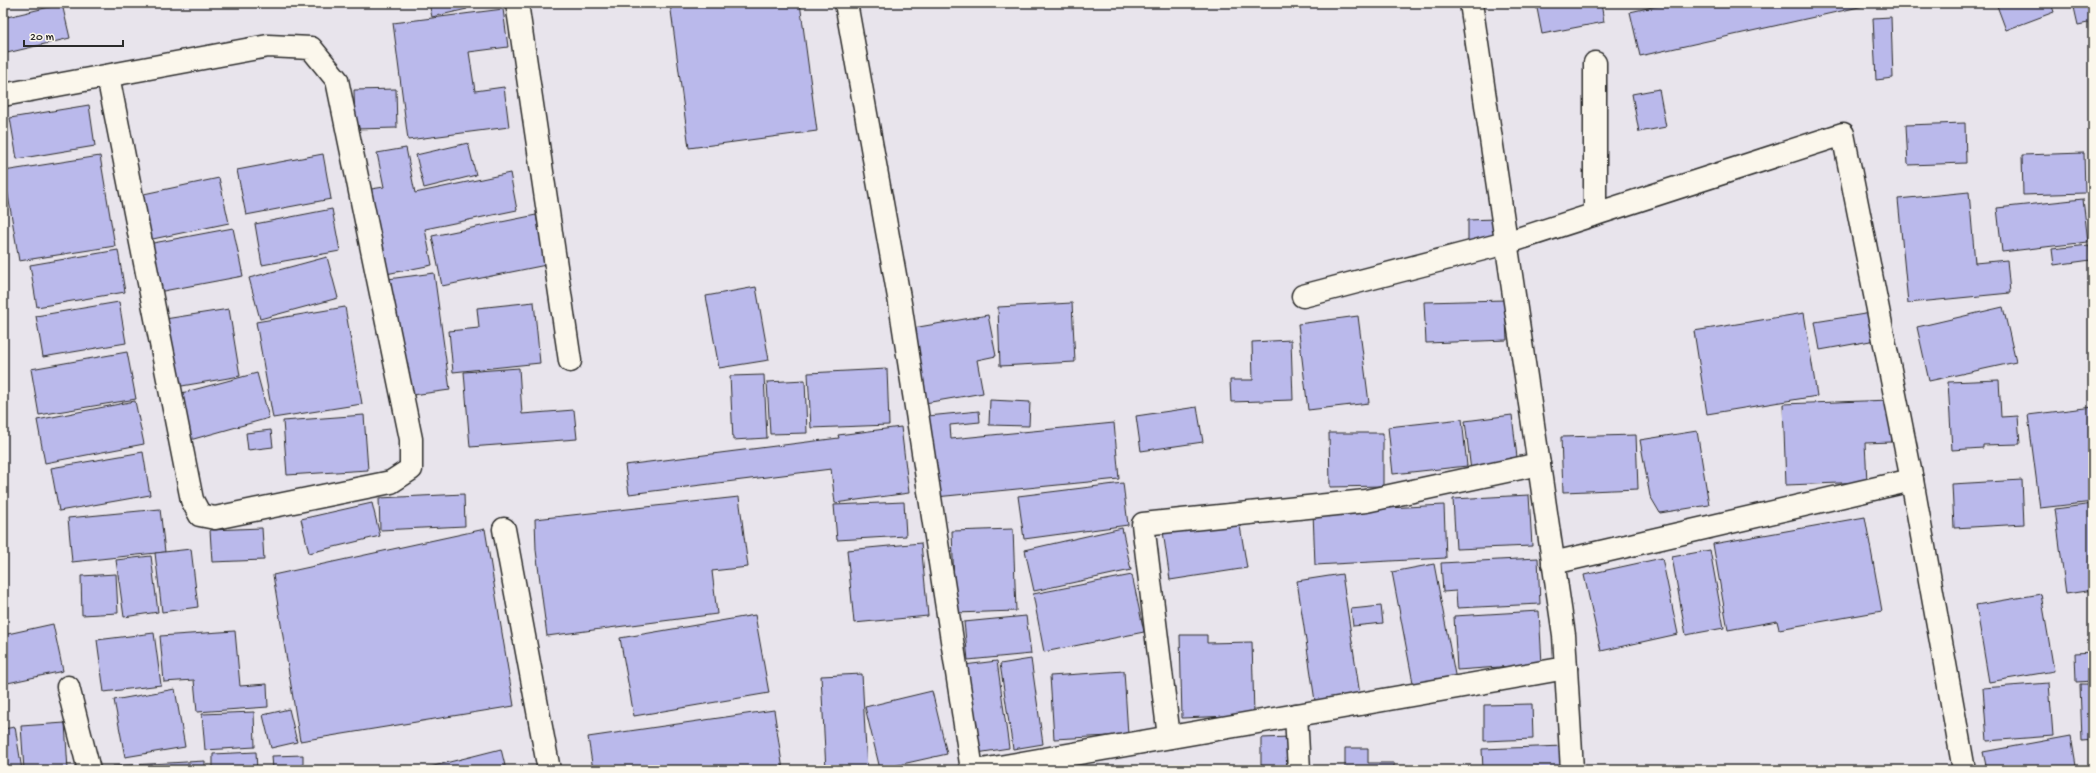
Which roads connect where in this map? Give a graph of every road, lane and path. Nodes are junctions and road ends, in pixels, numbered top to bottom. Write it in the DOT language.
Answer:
graph roads {
  1 [pos="517,3"];
  2 [pos="846,3"];
  3 [pos="1471,3"];
  4 [pos="1595,63"];
  5 [pos="108,76"];
  6 [pos="3,95"];
  7 [pos="1595,214"];
  8 [pos="1506,243"];
  9 [pos="1303,296"];
  10 [pos="570,361"];
  11 [pos="1539,464"];
  12 [pos="1912,480"];
  13 [pos="504,529"];
  14 [pos="1553,563"];
  15 [pos="1566,668"];
  16 [pos="68,687"];
  17 [pos="1296,715"];
  18 [pos="1169,737"];
  19 [pos="89,770"];
  20 [pos="548,770"];
  21 [pos="972,770"];
  22 [pos="982,770"];
  23 [pos="1299,770"];
  24 [pos="1572,770"];
  25 [pos="1964,770"];
  1 -- 10 [label="street"];
  2 -- 21 [label="street"];
  3 -- 8 [label="street"];
  4 -- 7 [label="street"];
  5 -- 5 [label="street"];
  5 -- 6 [label="street"];
  7 -- 8 [label="street"];
  7 -- 12 [label="street"];
  8 -- 9 [label="street"];
  8 -- 11 [label="street"];
  11 -- 14 [label="street"];
  11 -- 18 [label="street"];
  12 -- 14 [label="street"];
  12 -- 25 [label="street"];
  13 -- 20 [label="street"];
  14 -- 15 [label="street"];
  15 -- 17 [label="street"];
  15 -- 24 [label="street"];
  16 -- 19 [label="street"];
  17 -- 18 [label="street"];
  17 -- 23 [label="street"];
  18 -- 22 [label="street"];
}
